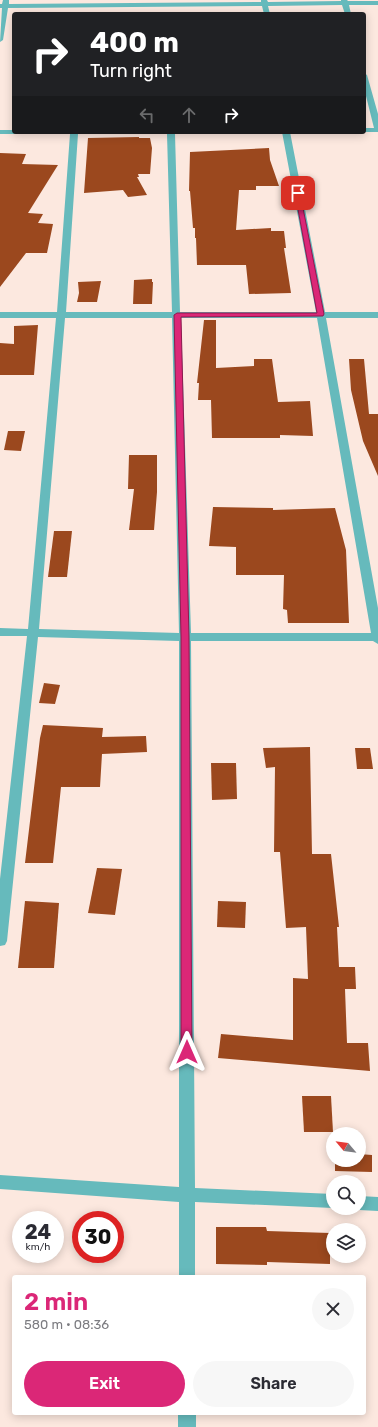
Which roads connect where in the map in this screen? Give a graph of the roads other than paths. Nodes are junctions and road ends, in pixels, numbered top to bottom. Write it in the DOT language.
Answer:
graph roads {
  1 [pos="265,1"];
  2 [pos="344,1"];
  3 [pos="169,2"];
  4 [pos="84,3"];
  5 [pos="378,3"];
  6 [pos="3,4"];
  7 [pos="170,12"];
  8 [pos="267,12"];
  9 [pos="347,12"];
  10 [pos="0,40"];
  11 [pos="366,83"];
  12 [pos="378,129"];
  13 [pos="366,130"];
  14 [pos="0,132"];
  15 [pos="12,132"];
  16 [pos="74,134"];
  17 [pos="172,134"];
  18 [pos="286,134"];
  19 [pos="321,314"];
  20 [pos="0,315"];
  21 [pos="61,315"];
  22 [pos="177,315"];
  23 [pos="378,315"];
  24 [pos="0,632"];
  25 [pos="33,633"];
  26 [pos="185,637"];
  27 [pos="378,638"];
  28 [pos="0,941"];
  29 [pos="0,1182"];
  30 [pos="187,1195"];
  31 [pos="326,1202"];
  32 [pos="366,1203"];
  33 [pos="378,1204"];
  34 [pos="187,1275"];
  35 [pos="187,1415"];
  36 [pos="187,1427"];
  1 -- 2 [label="street"];
  1 -- 3 [label="street"];
  1 -- 8 [label="street"];
  2 -- 5 [label="street"];
  2 -- 9 [label="street"];
  3 -- 4 [label="street"];
  3 -- 7 [label="street"];
  4 -- 6 [label="street"];
  6 -- 10 [label="street"];
  11 -- 12 [label="street"];
  12 -- 13 [label="street"];
  14 -- 15 [label="street"];
  16 -- 21 [label="street"];
  17 -- 22 [label="street"];
  18 -- 19 [label="street"];
  19 -- 22 [label="street"];
  19 -- 23 [label="street"];
  19 -- 27 [label="street"];
  20 -- 21 [label="street"];
  21 -- 22 [label="street"];
  21 -- 25 [label="street"];
  22 -- 26 [label="street"];
  24 -- 25 [label="street"];
  25 -- 26 [label="street"];
  25 -- 28 [label="street"];
  26 -- 27 [label="street"];
  26 -- 30 [label="street"];
  29 -- 30 [label="street"];
  30 -- 31 [label="street"];
  30 -- 34 [label="street"];
  32 -- 33 [label="street"];
  35 -- 36 [label="street"];
}
